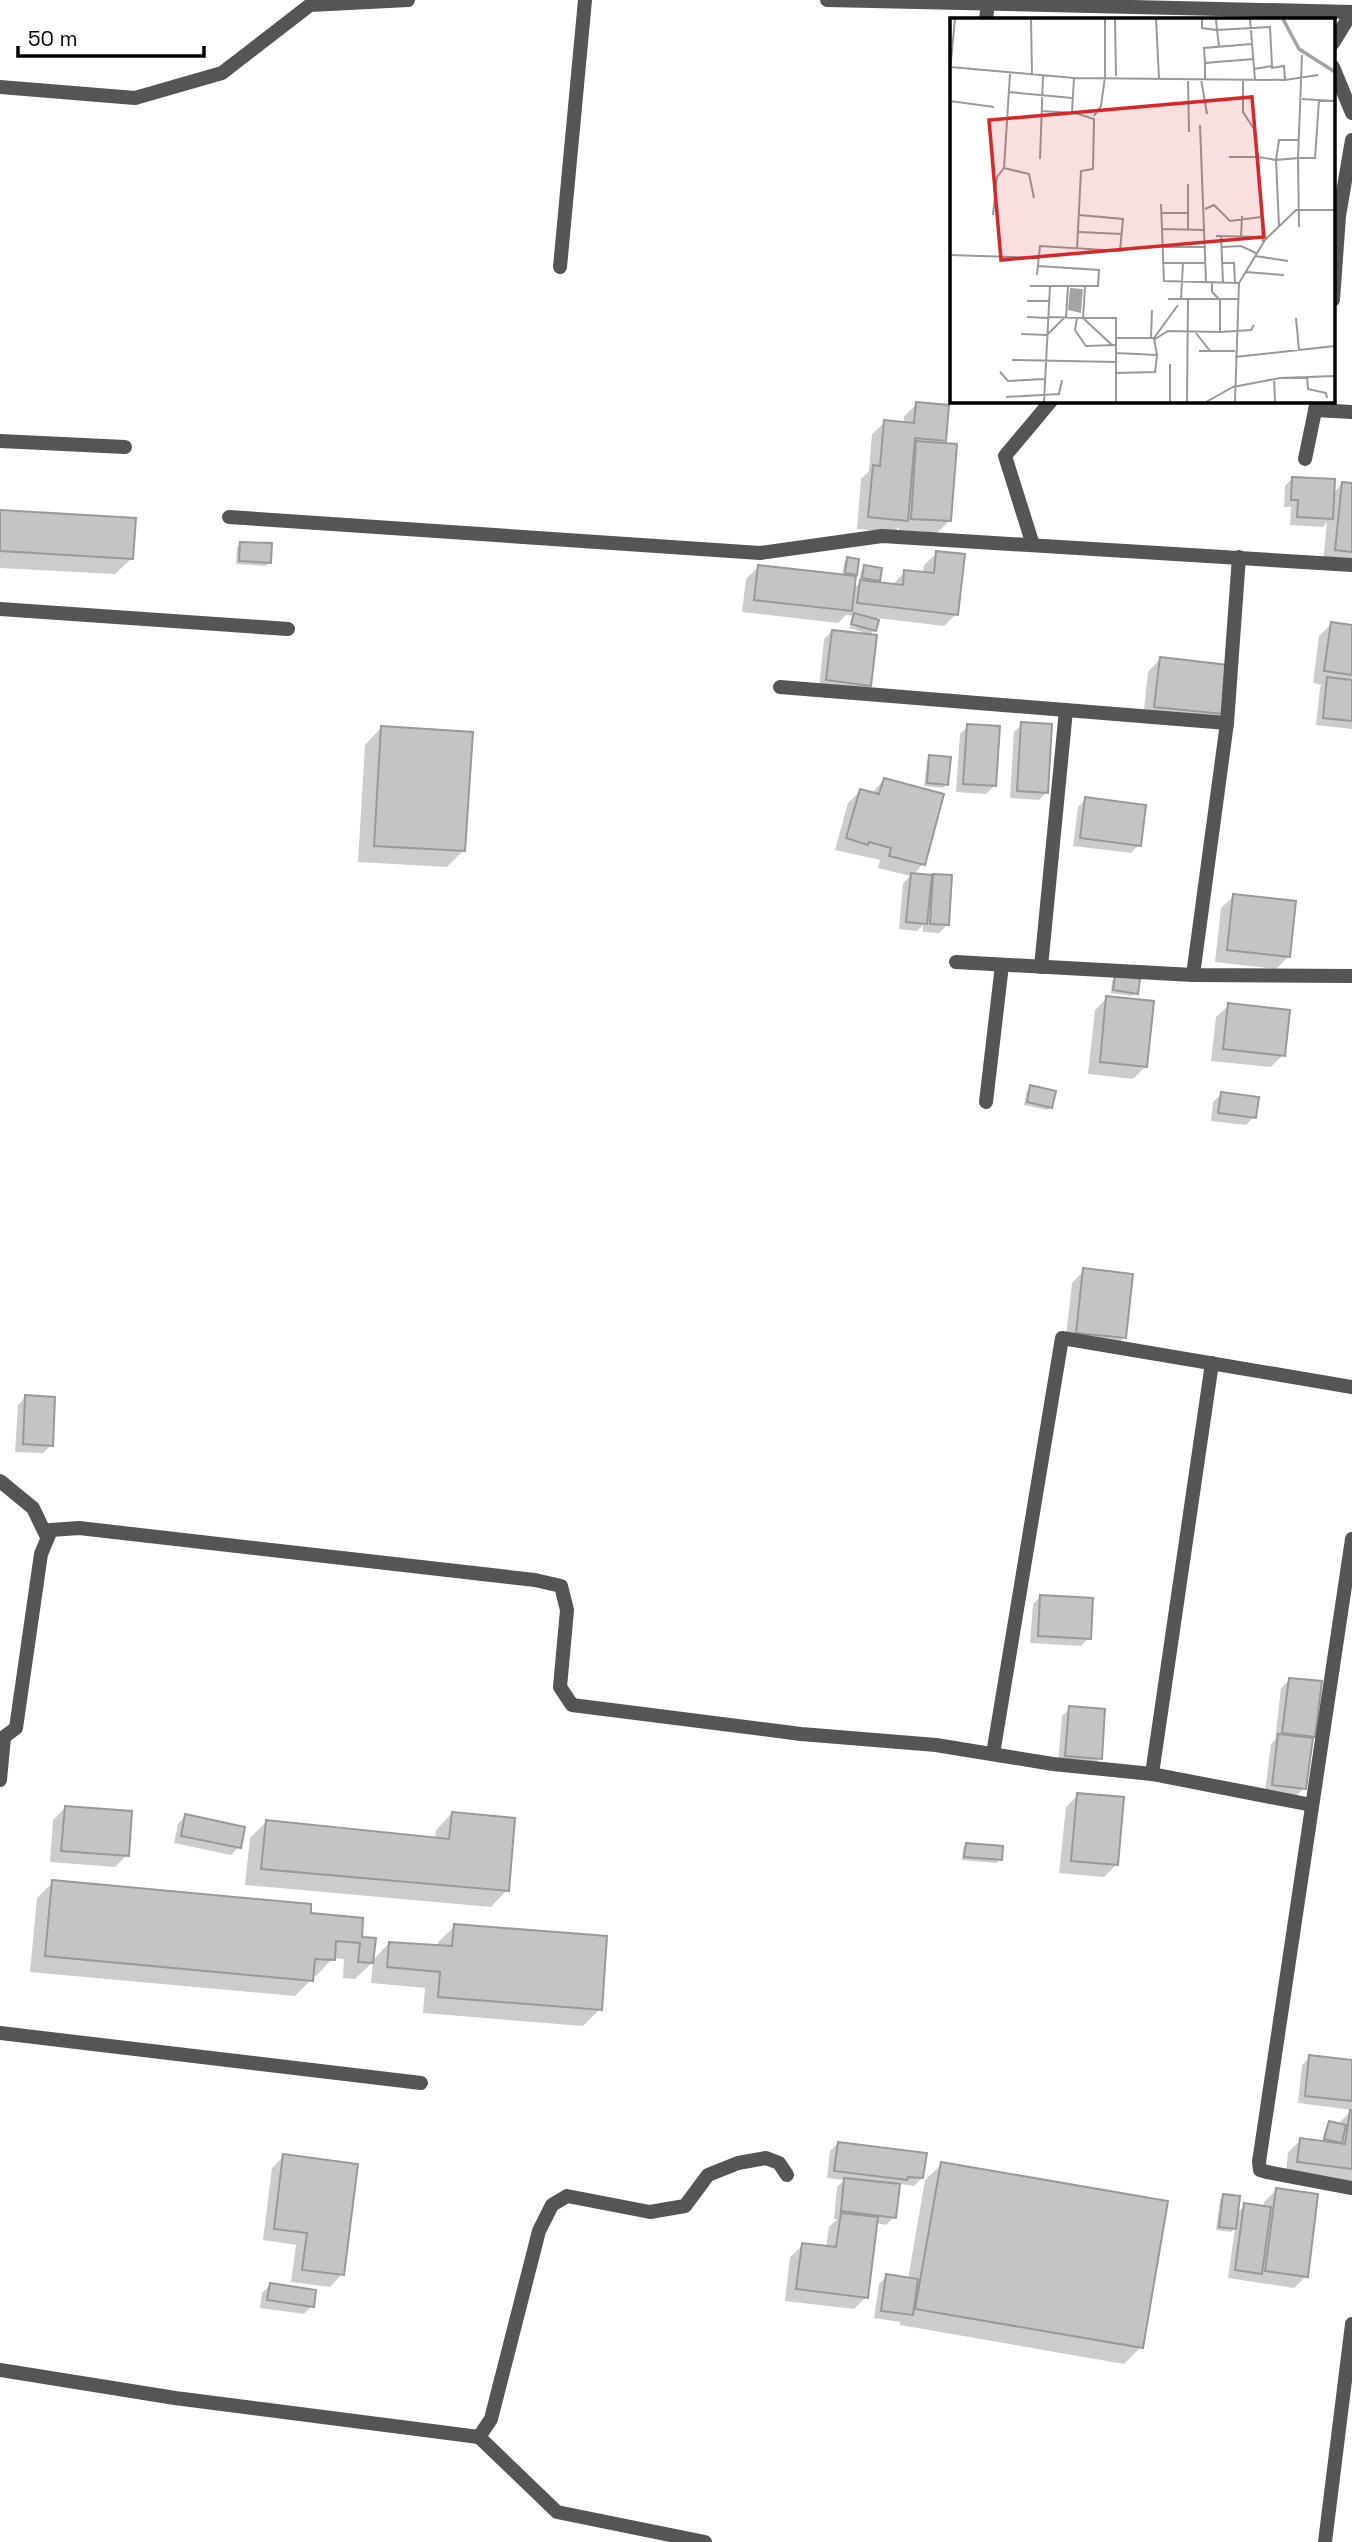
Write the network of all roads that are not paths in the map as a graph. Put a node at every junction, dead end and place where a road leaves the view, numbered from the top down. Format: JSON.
{"nodes":[{"id":1,"x":408,"y":0,"type":"edge"},
{"id":2,"x":585,"y":0,"type":"edge"},
{"id":3,"x":827,"y":0,"type":"edge"},
{"id":4,"x":988,"y":4,"type":"junction"},
{"id":5,"x":1352,"y":12,"type":"edge"},
{"id":6,"x":1158,"y":14,"type":"edge"},
{"id":7,"x":986,"y":18,"type":"edge"},
{"id":8,"x":1334,"y":41,"type":"edge"},
{"id":9,"x":1334,"y":69,"type":"edge"},
{"id":10,"x":0,"y":87,"type":"edge"},
{"id":11,"x":1352,"y":113,"type":"edge"},
{"id":12,"x":1352,"y":140,"type":"edge"},
{"id":13,"x":1341,"y":216,"type":"edge"},
{"id":14,"x":560,"y":267,"type":"dead end"},
{"id":15,"x":1334,"y":290,"type":"edge"},
{"id":16,"x":1050,"y":402,"type":"edge"},
{"id":17,"x":1316,"y":405,"type":"edge"},
{"id":18,"x":1352,"y":412,"type":"edge"},
{"id":19,"x":0,"y":441,"type":"edge"},
{"id":20,"x":125,"y":447,"type":"dead end"},
{"id":21,"x":1305,"y":459,"type":"dead end"},
{"id":22,"x":229,"y":517,"type":"dead end"},
{"id":23,"x":1033,"y":545,"type":"junction"},
{"id":24,"x":1239,"y":557,"type":"junction"},
{"id":25,"x":1352,"y":565,"type":"edge"},
{"id":26,"x":0,"y":609,"type":"edge"},
{"id":27,"x":288,"y":629,"type":"dead end"},
{"id":28,"x":780,"y":687,"type":"dead end"},
{"id":29,"x":1066,"y":710,"type":"junction"},
{"id":30,"x":1227,"y":723,"type":"junction"},
{"id":31,"x":956,"y":962,"type":"dead end"},
{"id":32,"x":1002,"y":965,"type":"junction"},
{"id":33,"x":1041,"y":967,"type":"junction"},
{"id":34,"x":1193,"y":975,"type":"junction"},
{"id":35,"x":1352,"y":975,"type":"edge"},
{"id":36,"x":986,"y":1102,"type":"dead end"},
{"id":37,"x":1212,"y":1363,"type":"junction"},
{"id":38,"x":1352,"y":1387,"type":"edge"},
{"id":39,"x":0,"y":1481,"type":"edge"},
{"id":40,"x":51,"y":1531,"type":"junction"},
{"id":41,"x":1352,"y":1539,"type":"edge"},
{"id":42,"x":2,"y":1739,"type":"edge"},
{"id":43,"x":993,"y":1754,"type":"junction"},
{"id":44,"x":1152,"y":1774,"type":"junction"},
{"id":45,"x":0,"y":1780,"type":"edge"},
{"id":46,"x":1312,"y":1805,"type":"junction"},
{"id":47,"x":0,"y":2033,"type":"edge"},
{"id":48,"x":421,"y":2083,"type":"dead end"},
{"id":49,"x":788,"y":2175,"type":"dead end"},
{"id":50,"x":1352,"y":2188,"type":"edge"},
{"id":51,"x":1352,"y":2324,"type":"edge"},
{"id":52,"x":0,"y":2370,"type":"edge"},
{"id":53,"x":479,"y":2437,"type":"junction"},
{"id":54,"x":705,"y":2542,"type":"edge"},
{"id":55,"x":1325,"y":2542,"type":"edge"}],
"edges":[{"from":1,"to":10,"type":"street"},
{"from":2,"to":14,"type":"street"},
{"from":3,"to":4,"type":"street"},
{"from":4,"to":6,"type":"street"},
{"from":4,"to":7,"type":"street"},
{"from":5,"to":6,"type":"street"},
{"from":5,"to":8,"type":"street"},
{"from":9,"to":11,"type":"street"},
{"from":12,"to":13,"type":"street"},
{"from":13,"to":15,"type":"street"},
{"from":16,"to":23,"type":"street"},
{"from":17,"to":18,"type":"street"},
{"from":17,"to":21,"type":"street"},
{"from":19,"to":20,"type":"street"},
{"from":22,"to":23,"type":"street"},
{"from":23,"to":24,"type":"street"},
{"from":24,"to":25,"type":"street"},
{"from":24,"to":30,"type":"street"},
{"from":26,"to":27,"type":"street"},
{"from":28,"to":29,"type":"street"},
{"from":29,"to":30,"type":"street"},
{"from":29,"to":33,"type":"street"},
{"from":30,"to":34,"type":"street"},
{"from":31,"to":32,"type":"street"},
{"from":32,"to":33,"type":"street"},
{"from":32,"to":36,"type":"street"},
{"from":33,"to":34,"type":"street"},
{"from":34,"to":35,"type":"street"},
{"from":37,"to":38,"type":"street"},
{"from":37,"to":43,"type":"street"},
{"from":37,"to":44,"type":"street"},
{"from":39,"to":40,"type":"street"},
{"from":40,"to":42,"type":"street"},
{"from":40,"to":43,"type":"street"},
{"from":41,"to":46,"type":"street"},
{"from":42,"to":45,"type":"street"},
{"from":43,"to":44,"type":"street"},
{"from":44,"to":46,"type":"street"},
{"from":46,"to":50,"type":"street"},
{"from":47,"to":48,"type":"street"},
{"from":49,"to":53,"type":"street"},
{"from":51,"to":55,"type":"street"},
{"from":52,"to":53,"type":"street"},
{"from":53,"to":54,"type":"street"}]}
